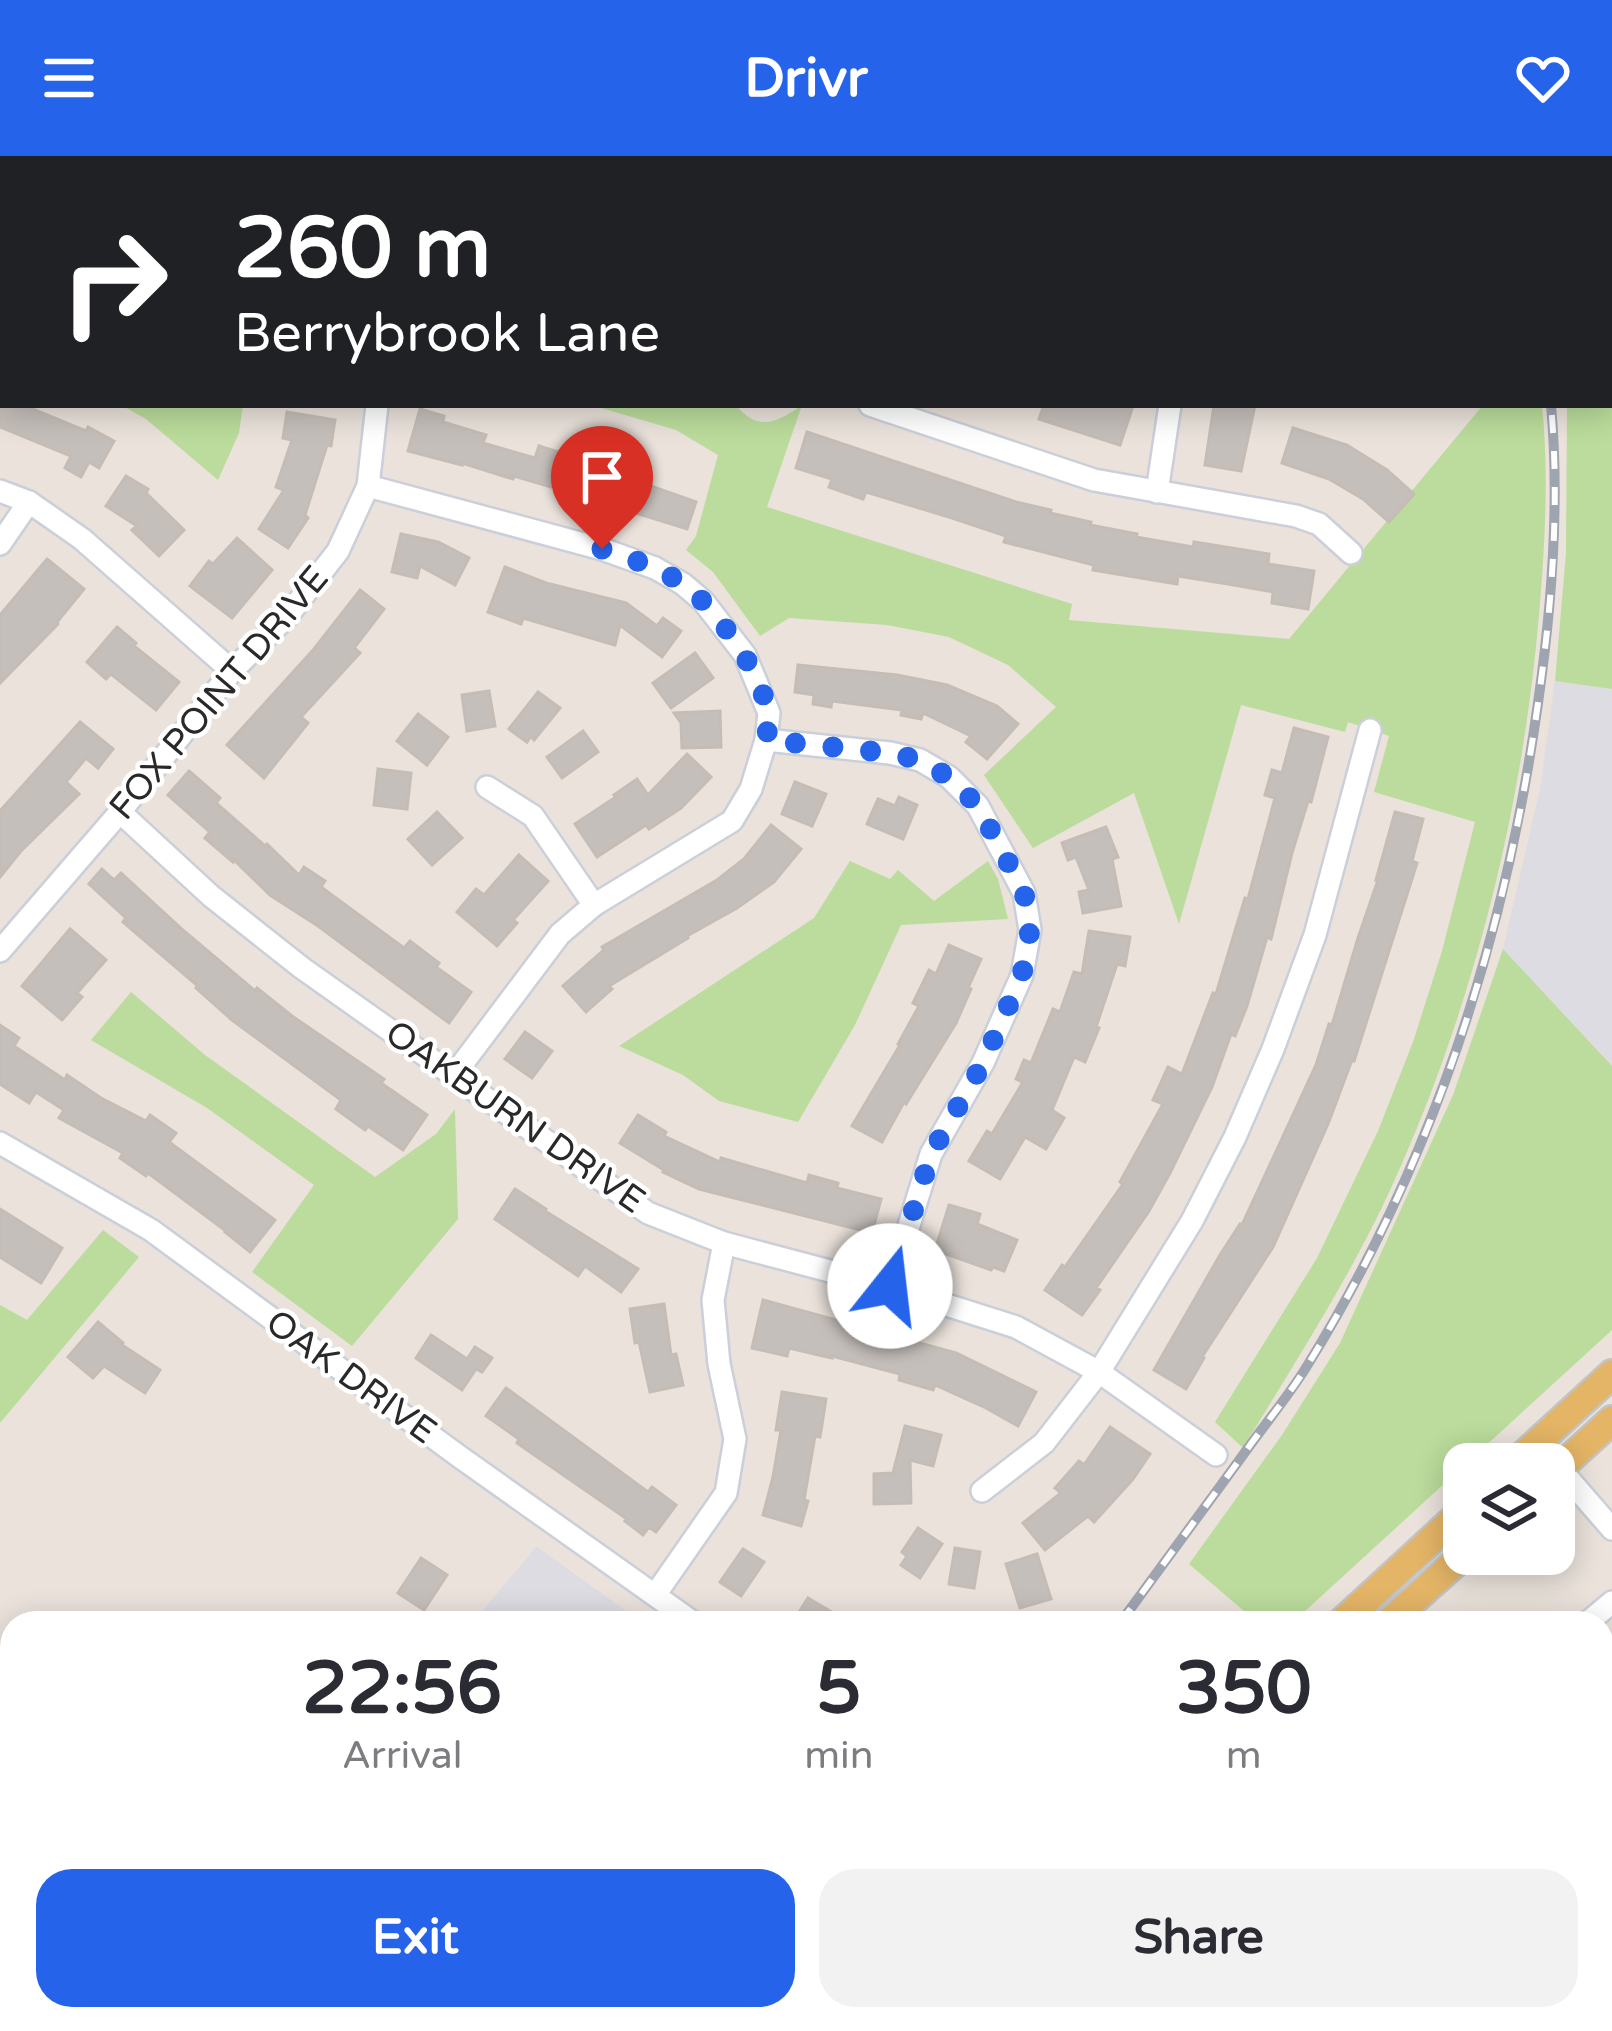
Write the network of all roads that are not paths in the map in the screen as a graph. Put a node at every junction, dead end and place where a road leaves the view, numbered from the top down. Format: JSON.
{"nodes":[{"id":1,"x":377,"y":408,"type":"edge"},
{"id":2,"x":884,"y":408,"type":"edge"},
{"id":3,"x":1170,"y":408,"type":"edge"},
{"id":4,"x":368,"y":486,"type":"junction"},
{"id":5,"x":0,"y":491,"type":"edge"},
{"id":6,"x":1157,"y":492,"type":"junction"},
{"id":7,"x":29,"y":502,"type":"junction"},
{"id":8,"x":0,"y":544,"type":"edge"},
{"id":9,"x":1352,"y":553,"type":"dead end"},
{"id":10,"x":232,"y":671,"type":"junction"},
{"id":11,"x":1370,"y":730,"type":"dead end"},
{"id":12,"x":766,"y":740,"type":"junction"},
{"id":13,"x":487,"y":787,"type":"dead end"},
{"id":14,"x":120,"y":812,"type":"junction"},
{"id":15,"x":594,"y":905,"type":"junction"},
{"id":16,"x":0,"y":951,"type":"edge"},
{"id":17,"x":454,"y":1076,"type":"junction"},
{"id":18,"x":0,"y":1143,"type":"edge"},
{"id":19,"x":724,"y":1243,"type":"junction"},
{"id":20,"x":890,"y":1286,"type":"junction"},
{"id":21,"x":1099,"y":1372,"type":"junction"},
{"id":22,"x":1612,"y":1374,"type":"edge"},
{"id":23,"x":1612,"y":1420,"type":"edge"},
{"id":24,"x":1537,"y":1443,"type":"edge"},
{"id":25,"x":1575,"y":1454,"type":"edge"},
{"id":26,"x":1216,"y":1455,"type":"dead end"},
{"id":27,"x":1575,"y":1489,"type":"edge"},
{"id":28,"x":982,"y":1491,"type":"dead end"},
{"id":29,"x":1443,"y":1529,"type":"edge"},
{"id":30,"x":1612,"y":1529,"type":"edge"},
{"id":31,"x":1443,"y":1574,"type":"edge"},
{"id":32,"x":655,"y":1595,"type":"junction"},
{"id":33,"x":1369,"y":1598,"type":"junction"},
{"id":34,"x":677,"y":1611,"type":"edge"},
{"id":35,"x":1354,"y":1611,"type":"edge"},
{"id":36,"x":1379,"y":1611,"type":"edge"},
{"id":37,"x":1402,"y":1611,"type":"edge"}],
"edges":[{"from":1,"to":4,"type":"street","name":"FOX POINT DRIVE"},
{"from":2,"to":6,"type":"street"},
{"from":3,"to":6,"type":"street"},
{"from":4,"to":10,"type":"street","name":"FOX POINT DRIVE"},
{"from":4,"to":12,"type":"street"},
{"from":5,"to":7,"type":"street"},
{"from":6,"to":9,"type":"street"},
{"from":7,"to":8,"type":"street"},
{"from":7,"to":10,"type":"street"},
{"from":10,"to":14,"type":"street","name":"FOX POINT DRIVE"},
{"from":11,"to":21,"type":"street"},
{"from":12,"to":15,"type":"street"},
{"from":12,"to":20,"type":"street"},
{"from":13,"to":15,"type":"street"},
{"from":14,"to":16,"type":"street","name":"FOX POINT DRIVE"},
{"from":14,"to":17,"type":"street","name":"OAKBURN DRIVE"},
{"from":15,"to":17,"type":"street"},
{"from":17,"to":19,"type":"street","name":"OAKBURN DRIVE"},
{"from":18,"to":32,"type":"street","name":"OAK DRIVE"},
{"from":19,"to":20,"type":"street","name":"OAKBURN DRIVE"},
{"from":19,"to":32,"type":"street"},
{"from":20,"to":21,"type":"street","name":"OAKBURN DRIVE"},
{"from":21,"to":26,"type":"street","name":"OAKBURN DRIVE"},
{"from":21,"to":28,"type":"street"},
{"from":22,"to":24,"type":"main road"},
{"from":23,"to":25,"type":"main road"},
{"from":27,"to":30,"type":"street"},
{"from":29,"to":33,"type":"main road"},
{"from":31,"to":37,"type":"main road"},
{"from":32,"to":34,"type":"street","name":"OAK DRIVE"},
{"from":33,"to":35,"type":"main road"},
{"from":33,"to":36,"type":"street"}]}
